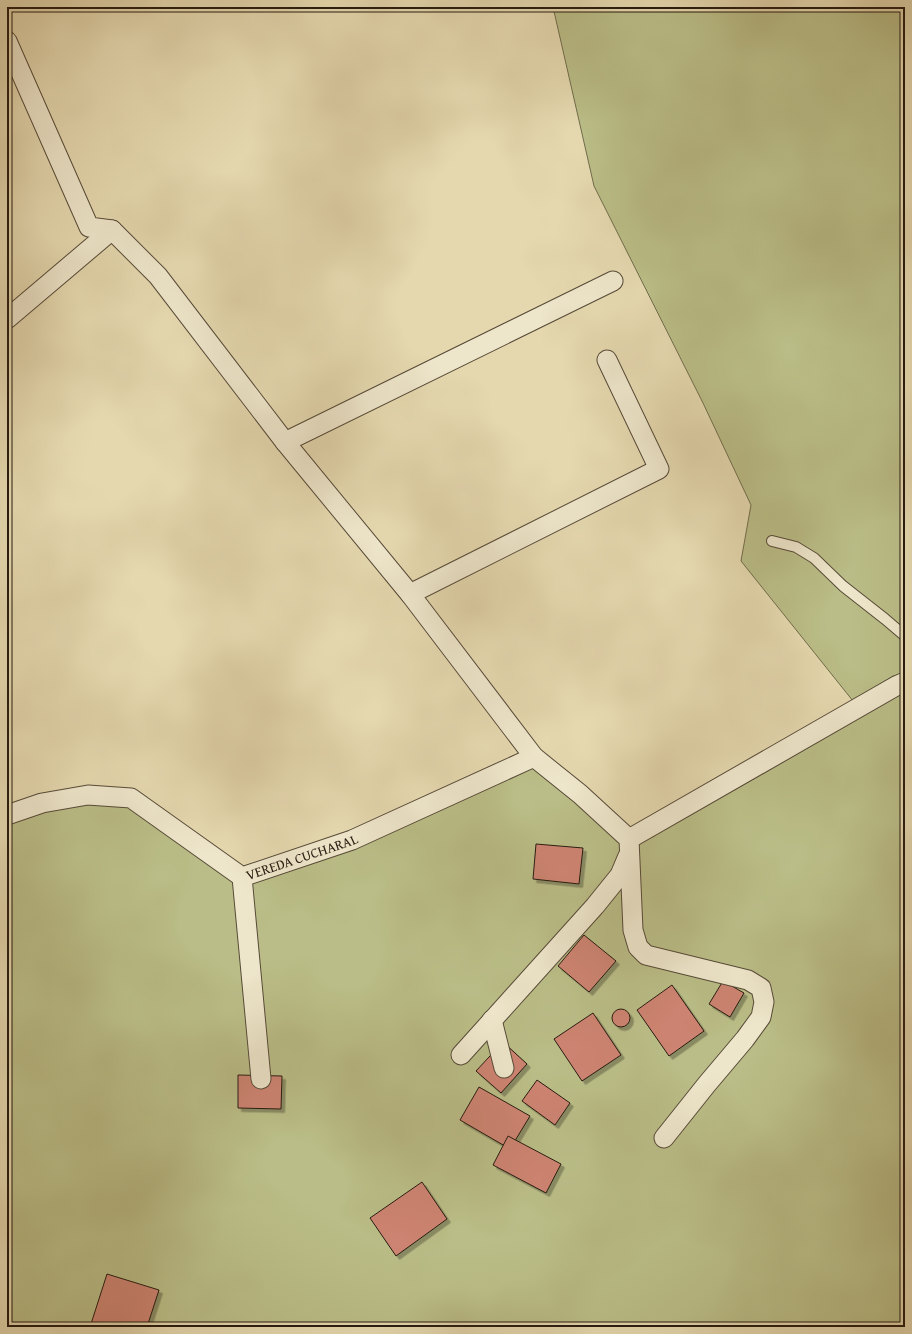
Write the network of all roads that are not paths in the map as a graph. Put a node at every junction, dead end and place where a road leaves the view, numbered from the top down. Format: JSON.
{"nodes":[{"id":1,"x":7,"y":41,"type":"edge"},
{"id":2,"x":112,"y":230,"type":"junction"},
{"id":3,"x":613,"y":281,"type":"dead end"},
{"id":4,"x":7,"y":319,"type":"edge"},
{"id":5,"x":607,"y":360,"type":"dead end"},
{"id":6,"x":286,"y":442,"type":"junction"},
{"id":7,"x":772,"y":541,"type":"dead end"},
{"id":8,"x":410,"y":594,"type":"junction"},
{"id":9,"x":905,"y":636,"type":"edge"},
{"id":10,"x":905,"y":682,"type":"edge"},
{"id":11,"x":534,"y":757,"type":"junction"},
{"id":12,"x":7,"y":815,"type":"edge"},
{"id":13,"x":629,"y":839,"type":"junction"},
{"id":14,"x":242,"y":877,"type":"junction"},
{"id":15,"x":492,"y":1020,"type":"junction"},
{"id":16,"x":461,"y":1055,"type":"dead end"},
{"id":17,"x":504,"y":1068,"type":"dead end"},
{"id":18,"x":261,"y":1079,"type":"dead end"},
{"id":19,"x":664,"y":1138,"type":"dead end"}],
"edges":[{"from":1,"to":2,"type":"street"},
{"from":2,"to":4,"type":"street"},
{"from":2,"to":6,"type":"street"},
{"from":3,"to":6,"type":"street"},
{"from":5,"to":8,"type":"street"},
{"from":6,"to":8,"type":"street"},
{"from":7,"to":9,"type":"lane"},
{"from":8,"to":11,"type":"street"},
{"from":10,"to":13,"type":"street"},
{"from":11,"to":13,"type":"street"},
{"from":11,"to":14,"type":"street","name":"VEREDA CUCHARAL"},
{"from":12,"to":14,"type":"street","name":"VEREDA CUCHARAL"},
{"from":13,"to":15,"type":"street"},
{"from":13,"to":19,"type":"street"},
{"from":14,"to":18,"type":"street"},
{"from":15,"to":16,"type":"street"},
{"from":15,"to":17,"type":"street"}]}
